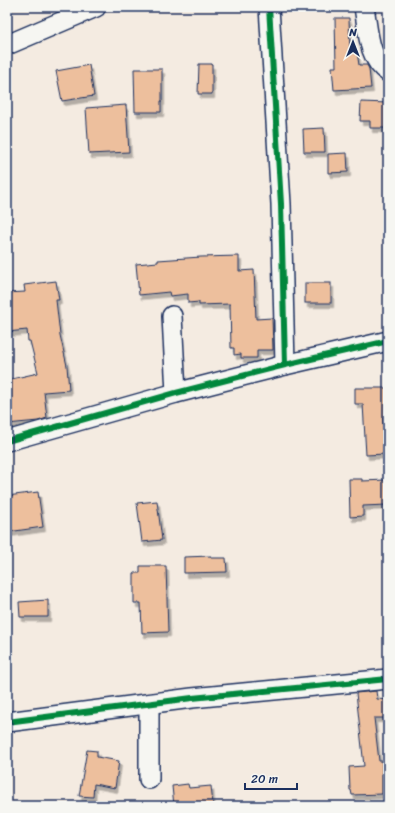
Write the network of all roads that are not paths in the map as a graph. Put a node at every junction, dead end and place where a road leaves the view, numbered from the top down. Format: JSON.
{"nodes":[{"id":1,"x":96,"y":7,"type":"edge"},
{"id":2,"x":269,"y":7,"type":"edge"},
{"id":3,"x":364,"y":7,"type":"edge"},
{"id":4,"x":7,"y":45,"type":"edge"},
{"id":5,"x":388,"y":72,"type":"edge"},
{"id":6,"x":172,"y":316,"type":"dead end"},
{"id":7,"x":388,"y":341,"type":"edge"},
{"id":8,"x":286,"y":365,"type":"junction"},
{"id":9,"x":176,"y":393,"type":"junction"},
{"id":10,"x":7,"y":441,"type":"edge"},
{"id":11,"x":388,"y":679,"type":"edge"},
{"id":12,"x":149,"y":704,"type":"junction"},
{"id":13,"x":7,"y":722,"type":"edge"},
{"id":14,"x":149,"y":779,"type":"dead end"}],
"edges":[{"from":1,"to":4,"type":"street"},
{"from":2,"to":8,"type":"street"},
{"from":3,"to":5,"type":"street"},
{"from":6,"to":9,"type":"street"},
{"from":7,"to":8,"type":"street"},
{"from":8,"to":9,"type":"street"},
{"from":9,"to":10,"type":"street"},
{"from":11,"to":12,"type":"street"},
{"from":12,"to":13,"type":"street"},
{"from":12,"to":14,"type":"street"}]}
